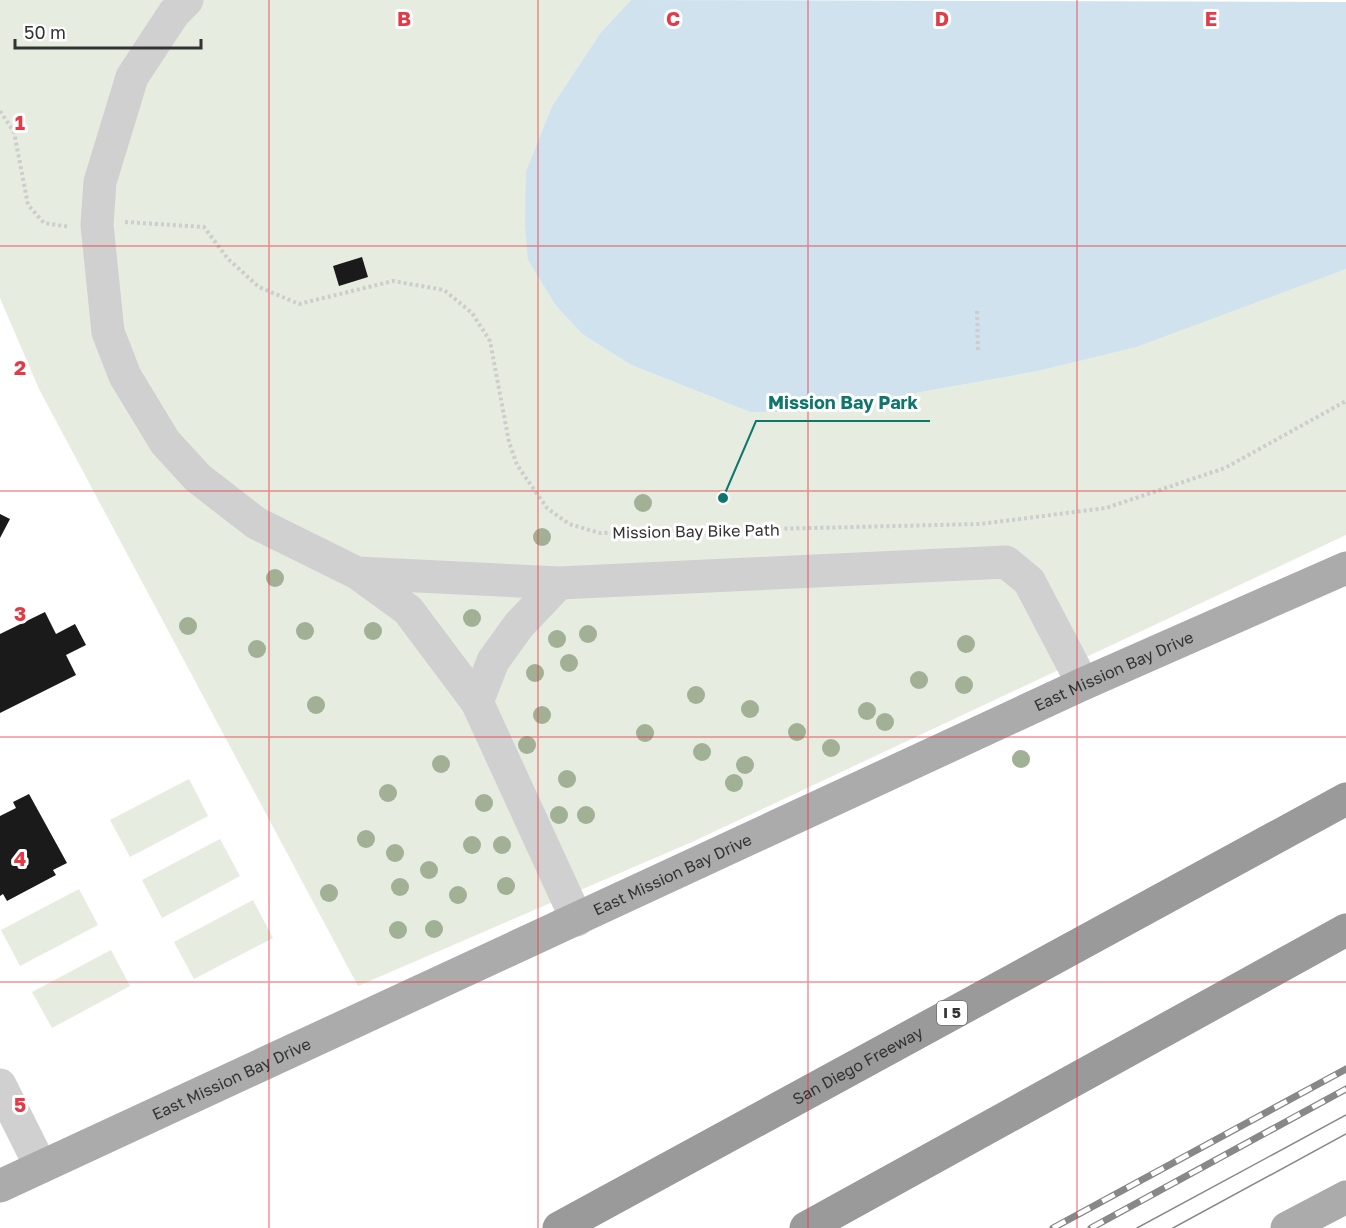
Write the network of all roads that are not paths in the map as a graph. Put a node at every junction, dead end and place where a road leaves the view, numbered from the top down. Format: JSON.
{"nodes":[{"id":1,"x":187,"y":0,"type":"edge"},
{"id":2,"x":1346,"y":568,"type":"edge"},
{"id":3,"x":357,"y":573,"type":"junction"},
{"id":4,"x":559,"y":583,"type":"junction"},
{"id":5,"x":1083,"y":684,"type":"junction"},
{"id":6,"x":477,"y":702,"type":"junction"},
{"id":7,"x":1346,"y":799,"type":"edge"},
{"id":8,"x":578,"y":920,"type":"junction"},
{"id":9,"x":1346,"y":930,"type":"edge"},
{"id":10,"x":0,"y":1085,"type":"edge"},
{"id":11,"x":41,"y":1167,"type":"junction"},
{"id":12,"x":0,"y":1186,"type":"edge"},
{"id":13,"x":1346,"y":1197,"type":"edge"},
{"id":14,"x":559,"y":1228,"type":"edge"},
{"id":15,"x":806,"y":1228,"type":"edge"},
{"id":16,"x":1287,"y":1228,"type":"edge"}],
"edges":[{"from":1,"to":3,"type":"lane"},
{"from":2,"to":5,"type":"main road","name":"East Mission Bay Drive"},
{"from":3,"to":4,"type":"lane"},
{"from":3,"to":6,"type":"lane"},
{"from":4,"to":5,"type":"lane"},
{"from":4,"to":6,"type":"lane"},
{"from":5,"to":8,"type":"main road","name":"East Mission Bay Drive"},
{"from":6,"to":8,"type":"lane"},
{"from":7,"to":14,"type":"highway","name":"San Diego Freeway","number":"I 5"},
{"from":8,"to":11,"type":"main road","name":"East Mission Bay Drive"},
{"from":9,"to":15,"type":"highway"},
{"from":10,"to":11,"type":"lane"},
{"from":11,"to":12,"type":"main road","name":"East Mission Bay Drive"},
{"from":13,"to":16,"type":"main road"}]}
